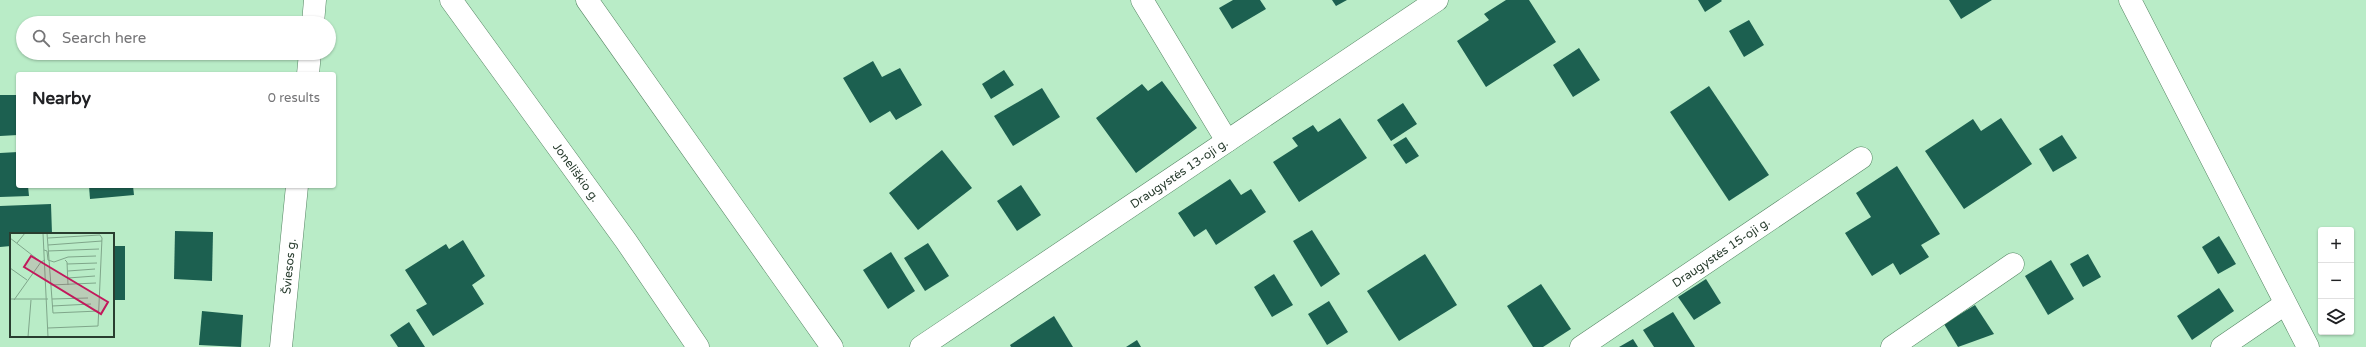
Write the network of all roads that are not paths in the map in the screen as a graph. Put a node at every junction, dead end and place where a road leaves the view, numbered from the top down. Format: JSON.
{"nodes":[{"id":1,"x":315,"y":0,"type":"edge"},
{"id":2,"x":451,"y":0,"type":"edge"},
{"id":3,"x":587,"y":0,"type":"edge"},
{"id":4,"x":1142,"y":0,"type":"edge"},
{"id":5,"x":1437,"y":0,"type":"edge"},
{"id":6,"x":2130,"y":0,"type":"edge"},
{"id":7,"x":314,"y":16,"type":"edge"},
{"id":8,"x":309,"y":60,"type":"edge"},
{"id":9,"x":308,"y":72,"type":"edge"},
{"id":10,"x":1227,"y":141,"type":"junction"},
{"id":11,"x":1861,"y":158,"type":"dead end"},
{"id":12,"x":297,"y":188,"type":"edge"},
{"id":13,"x":2013,"y":264,"type":"dead end"},
{"id":14,"x":2285,"y":304,"type":"junction"},
{"id":15,"x":281,"y":347,"type":"edge"},
{"id":16,"x":698,"y":347,"type":"edge"},
{"id":17,"x":832,"y":347,"type":"edge"},
{"id":18,"x":921,"y":347,"type":"edge"},
{"id":19,"x":1580,"y":347,"type":"edge"},
{"id":20,"x":1892,"y":347,"type":"edge"},
{"id":21,"x":2222,"y":347,"type":"edge"},
{"id":22,"x":2308,"y":347,"type":"edge"}],
"edges":[{"from":1,"to":7,"type":"street"},
{"from":2,"to":16,"type":"street","name":"Joneliškio g."},
{"from":3,"to":17,"type":"street"},
{"from":4,"to":10,"type":"street"},
{"from":5,"to":10,"type":"street","name":"Draugystės 13-oji g."},
{"from":6,"to":14,"type":"street"},
{"from":8,"to":9,"type":"street"},
{"from":10,"to":18,"type":"street","name":"Draugystės 13-oji g."},
{"from":11,"to":19,"type":"street","name":"Draugystės 15-oji g."},
{"from":12,"to":15,"type":"street","name":"Šviesos g."},
{"from":13,"to":20,"type":"street"},
{"from":14,"to":21,"type":"street"},
{"from":14,"to":22,"type":"street"}]}
